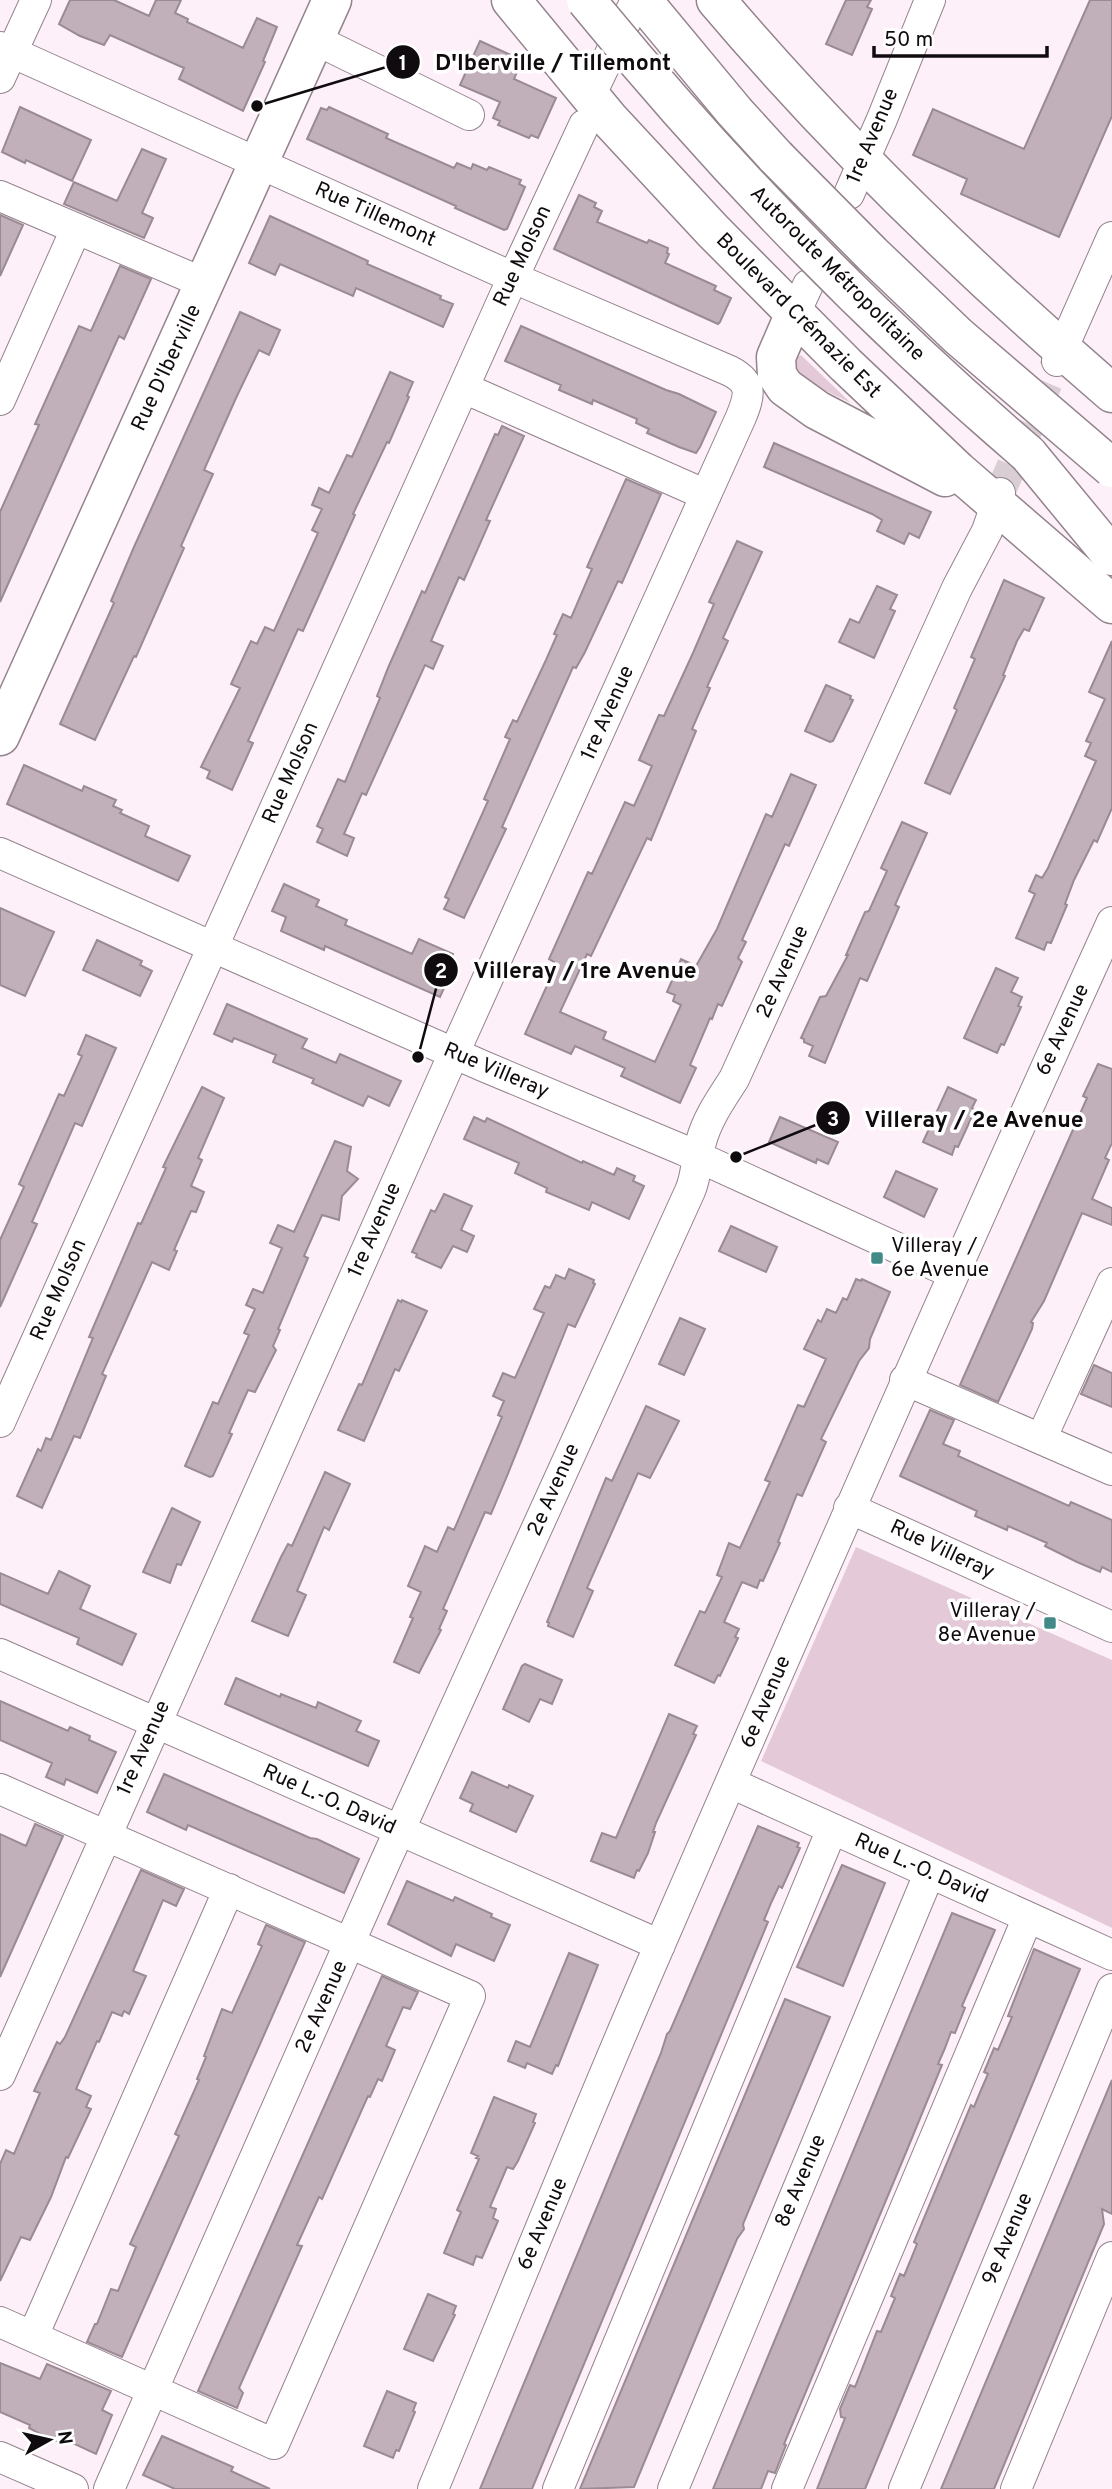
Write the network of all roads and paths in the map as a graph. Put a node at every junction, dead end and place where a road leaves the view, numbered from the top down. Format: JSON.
{"nodes":[{"id":1,"x":36,"y":0,"type":"edge"},
{"id":2,"x":331,"y":0,"type":"edge"},
{"id":3,"x":511,"y":0,"type":"edge"},
{"id":4,"x":586,"y":0,"type":"edge"},
{"id":5,"x":636,"y":0,"type":"edge"},
{"id":6,"x":642,"y":0,"type":"edge"},
{"id":7,"x":716,"y":0,"type":"edge"},
{"id":8,"x":930,"y":0,"type":"edge"},
{"id":9,"x":314,"y":39,"type":"junction"},
{"id":10,"x":4,"y":59,"type":"edge"},
{"id":11,"x":587,"y":111,"type":"junction"},
{"id":12,"x":469,"y":115,"type":"dead end"},
{"id":13,"x":258,"y":163,"type":"junction"},
{"id":14,"x":856,"y":178,"type":"junction"},
{"id":15,"x":0,"y":196,"type":"edge"},
{"id":16,"x":76,"y":229,"type":"junction"},
{"id":17,"x":1112,"y":237,"type":"edge"},
{"id":18,"x":513,"y":277,"type":"junction"},
{"id":19,"x":206,"y":284,"type":"junction"},
{"id":20,"x":802,"y":299,"type":"junction"},
{"id":21,"x":1059,"y":356,"type":"junction"},
{"id":22,"x":993,"y":367,"type":"junction"},
{"id":23,"x":747,"y":386,"type":"joint"},
{"id":24,"x":464,"y":388,"type":"junction"},
{"id":25,"x":1112,"y":393,"type":"edge"},
{"id":26,"x":0,"y":400,"type":"edge"},
{"id":27,"x":1112,"y":436,"type":"edge"},
{"id":28,"x":1028,"y":454,"type":"junction"},
{"id":29,"x":1112,"y":468,"type":"edge"},
{"id":30,"x":706,"y":495,"type":"junction"},
{"id":31,"x":998,"y":499,"type":"junction"},
{"id":32,"x":1112,"y":523,"type":"edge"},
{"id":33,"x":1112,"y":556,"type":"edge"},
{"id":34,"x":1112,"y":604,"type":"edge"},
{"id":35,"x":4,"y":716,"type":"edge"},
{"id":36,"x":0,"y":853,"type":"edge"},
{"id":37,"x":1112,"y":922,"type":"edge"},
{"id":38,"x":214,"y":947,"type":"junction"},
{"id":39,"x":455,"y":1053,"type":"junction"},
{"id":40,"x":697,"y":1157,"type":"junction"},
{"id":41,"x":952,"y":1273,"type":"junction"},
{"id":42,"x":1112,"y":1283,"type":"edge"},
{"id":43,"x":905,"y":1380,"type":"junction"},
{"id":44,"x":0,"y":1422,"type":"edge"},
{"id":45,"x":1042,"y":1437,"type":"junction"},
{"id":46,"x":1112,"y":1470,"type":"edge"},
{"id":47,"x":849,"y":1508,"type":"junction"},
{"id":48,"x":1112,"y":1627,"type":"edge"},
{"id":49,"x":0,"y":1654,"type":"edge"},
{"id":50,"x":155,"y":1724,"type":"junction"},
{"id":51,"x":731,"y":1783,"type":"junction"},
{"id":52,"x":0,"y":1788,"type":"edge"},
{"id":53,"x":832,"y":1829,"type":"junction"},
{"id":54,"x":399,"y":1831,"type":"junction"},
{"id":55,"x":106,"y":1835,"type":"junction"},
{"id":56,"x":929,"y":1874,"type":"junction"},
{"id":57,"x":229,"y":1889,"type":"junction"},
{"id":58,"x":1028,"y":1917,"type":"junction"},
{"id":59,"x":350,"y":1943,"type":"junction"},
{"id":60,"x":660,"y":1945,"type":"junction"},
{"id":61,"x":1112,"y":1955,"type":"edge"},
{"id":62,"x":1112,"y":1989,"type":"edge"},
{"id":63,"x":0,"y":2075,"type":"edge"},
{"id":64,"x":1112,"y":2257,"type":"edge"},
{"id":65,"x":0,"y":2322,"type":"edge"},
{"id":66,"x":33,"y":2336,"type":"junction"},
{"id":67,"x":153,"y":2390,"type":"junction"},
{"id":68,"x":0,"y":2456,"type":"edge"},
{"id":69,"x":73,"y":2489,"type":"edge"},
{"id":70,"x":109,"y":2489,"type":"edge"},
{"id":71,"x":433,"y":2489,"type":"edge"},
{"id":72,"x":558,"y":2489,"type":"edge"},
{"id":73,"x":673,"y":2489,"type":"edge"},
{"id":74,"x":787,"y":2489,"type":"edge"},
{"id":75,"x":904,"y":2489,"type":"edge"},
{"id":76,"x":1016,"y":2489,"type":"edge"}],
"edges":[{"from":1,"to":10,"type":"street"},
{"from":2,"to":9,"type":"main road","name":"Rue D'Iberville"},
{"from":3,"to":11,"type":"main road","name":"Boulevard Crémazie Est"},
{"from":4,"to":28,"type":"main road","name":"Autoroute Métropolitaine","bridge":true},
{"from":5,"to":11,"type":"street","name":"Rue Molson"},
{"from":6,"to":22,"type":"main road","name":"Autoroute Métropolitaine","bridge":true},
{"from":7,"to":14,"type":"main road"},
{"from":8,"to":14,"type":"street","name":"1re Avenue"},
{"from":9,"to":12,"type":"street"},
{"from":9,"to":13,"type":"main road","name":"Rue D'Iberville"},
{"from":10,"to":13,"type":"street","name":"Rue Tillemont"},
{"from":11,"to":18,"type":"street","name":"Rue Molson"},
{"from":11,"to":20,"type":"main road","name":"Boulevard Crémazie Est"},
{"from":13,"to":18,"type":"street","name":"Rue Tillemont"},
{"from":13,"to":19,"type":"main road","name":"Rue D'Iberville"},
{"from":14,"to":21,"type":"main road"},
{"from":15,"to":16,"type":"street"},
{"from":16,"to":19,"type":"street"},
{"from":16,"to":26,"type":"street"},
{"from":17,"to":21,"type":"street"},
{"from":18,"to":23,"type":"street","name":"Rue Tillemont"},
{"from":18,"to":24,"type":"street","name":"Rue Molson"},
{"from":19,"to":35,"type":"main road","name":"Rue D'Iberville"},
{"from":20,"to":31,"type":"main road","name":"Boulevard Crémazie Est"},
{"from":20,"to":31,"type":"main road"},
{"from":21,"to":25,"type":"main road"},
{"from":22,"to":27,"type":"main road","bridge":true},
{"from":22,"to":29,"type":"main road","name":"Autoroute Métropolitaine","bridge":true},
{"from":23,"to":30,"type":"street","name":"1re Avenue"},
{"from":24,"to":30,"type":"street"},
{"from":24,"to":38,"type":"street","name":"Rue Molson"},
{"from":28,"to":32,"type":"main road","name":"Autoroute Métropolitaine"},
{"from":28,"to":33,"type":"main road"},
{"from":30,"to":39,"type":"street","name":"1re Avenue"},
{"from":31,"to":34,"type":"main road","name":"Boulevard Crémazie Est"},
{"from":31,"to":40,"type":"street","name":"2e Avenue"},
{"from":36,"to":38,"type":"street","name":"Rue Villeray"},
{"from":37,"to":41,"type":"street","name":"6e Avenue"},
{"from":38,"to":39,"type":"street","name":"Rue Villeray"},
{"from":38,"to":44,"type":"street","name":"Rue Molson"},
{"from":39,"to":40,"type":"street","name":"Rue Villeray"},
{"from":39,"to":50,"type":"street","name":"1re Avenue"},
{"from":40,"to":41,"type":"street","name":"Rue Villeray"},
{"from":40,"to":54,"type":"street","name":"2e Avenue"},
{"from":41,"to":43,"type":"street","name":"6e Avenue"},
{"from":42,"to":45,"type":"street"},
{"from":43,"to":45,"type":"street"},
{"from":43,"to":47,"type":"street","name":"6e Avenue"},
{"from":45,"to":46,"type":"street"},
{"from":47,"to":48,"type":"street","name":"Rue Villeray"},
{"from":47,"to":51,"type":"street","name":"6e Avenue"},
{"from":49,"to":50,"type":"street","name":"Rue L.-O. David"},
{"from":50,"to":54,"type":"street","name":"Rue L.-O. David"},
{"from":50,"to":55,"type":"street","name":"1re Avenue"},
{"from":51,"to":53,"type":"street","name":"Rue L.-O. David"},
{"from":51,"to":60,"type":"street","name":"6e Avenue"},
{"from":52,"to":55,"type":"street"},
{"from":53,"to":56,"type":"street","name":"Rue L.-O. David"},
{"from":53,"to":72,"type":"street"},
{"from":54,"to":59,"type":"street","name":"2e Avenue"},
{"from":54,"to":60,"type":"street","name":"Rue L.-O. David"},
{"from":55,"to":57,"type":"street"},
{"from":55,"to":63,"type":"street","name":"1re Avenue"},
{"from":56,"to":58,"type":"street","name":"Rue L.-O. David"},
{"from":56,"to":73,"type":"street","name":"8e Avenue"},
{"from":57,"to":59,"type":"street"},
{"from":57,"to":66,"type":"street"},
{"from":58,"to":61,"type":"street","name":"Rue L.-O. David"},
{"from":58,"to":74,"type":"street"},
{"from":59,"to":67,"type":"street","name":"2e Avenue"},
{"from":59,"to":67,"type":"street"},
{"from":60,"to":71,"type":"street","name":"6e Avenue"},
{"from":62,"to":75,"type":"street","name":"9e Avenue"},
{"from":64,"to":76,"type":"street"},
{"from":65,"to":66,"type":"street"},
{"from":66,"to":67,"type":"street"},
{"from":67,"to":70,"type":"street","name":"2e Avenue"},
{"from":68,"to":69,"type":"street"}]}
